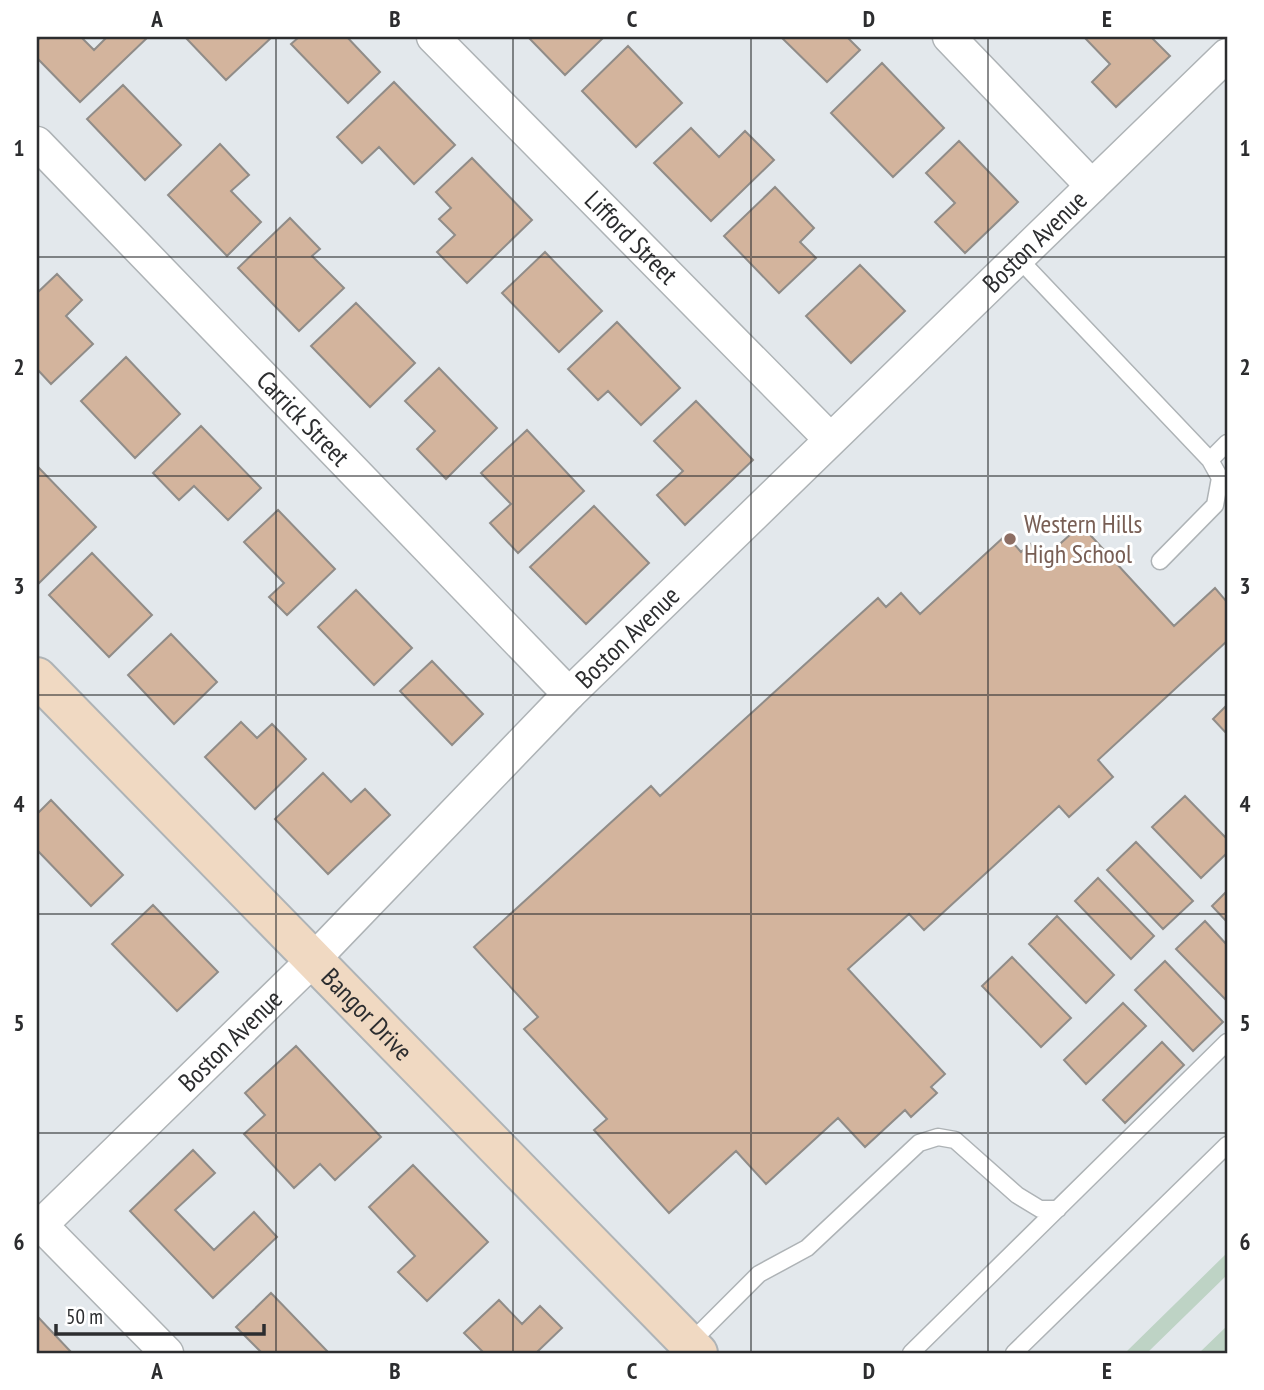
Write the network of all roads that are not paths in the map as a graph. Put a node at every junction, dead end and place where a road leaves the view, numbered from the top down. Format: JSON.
{"nodes":[{"id":1,"x":433,"y":37,"type":"edge"},
{"id":2,"x":949,"y":37,"type":"edge"},
{"id":3,"x":1227,"y":55,"type":"edge"},
{"id":4,"x":37,"y":142,"type":"edge"},
{"id":5,"x":1092,"y":186,"type":"junction"},
{"id":6,"x":1018,"y":258,"type":"junction"},
{"id":7,"x":830,"y":439,"type":"junction"},
{"id":8,"x":1227,"y":443,"type":"edge"},
{"id":9,"x":1210,"y":460,"type":"junction"},
{"id":10,"x":1160,"y":561,"type":"dead end"},
{"id":11,"x":37,"y":677,"type":"edge"},
{"id":12,"x":569,"y":694,"type":"junction"},
{"id":13,"x":314,"y":958,"type":"junction"},
{"id":14,"x":1227,"y":1042,"type":"edge"},
{"id":15,"x":1227,"y":1145,"type":"edge"},
{"id":16,"x":1058,"y":1209,"type":"junction"},
{"id":17,"x":39,"y":1227,"type":"edge"},
{"id":18,"x":693,"y":1348,"type":"edge"},
{"id":19,"x":167,"y":1353,"type":"edge"},
{"id":20,"x":911,"y":1353,"type":"edge"},
{"id":21,"x":1014,"y":1353,"type":"edge"}],
"edges":[{"from":1,"to":7,"type":"street","name":"Lifford Street"},
{"from":2,"to":5,"type":"street"},
{"from":3,"to":5,"type":"street","name":"Boston Avenue"},
{"from":4,"to":12,"type":"street","name":"Carrick Street"},
{"from":5,"to":6,"type":"street","name":"Boston Avenue"},
{"from":6,"to":7,"type":"street","name":"Boston Avenue"},
{"from":6,"to":9,"type":"lane"},
{"from":7,"to":12,"type":"street","name":"Boston Avenue"},
{"from":8,"to":9,"type":"lane"},
{"from":9,"to":10,"type":"lane"},
{"from":11,"to":13,"type":"street","name":"Bangor Drive"},
{"from":12,"to":13,"type":"street","name":"Boston Avenue"},
{"from":13,"to":17,"type":"street","name":"Boston Avenue"},
{"from":13,"to":18,"type":"street","name":"Bangor Drive"},
{"from":14,"to":16,"type":"lane"},
{"from":15,"to":21,"type":"lane"},
{"from":16,"to":18,"type":"lane"},
{"from":16,"to":20,"type":"lane"},
{"from":17,"to":19,"type":"street"}]}
